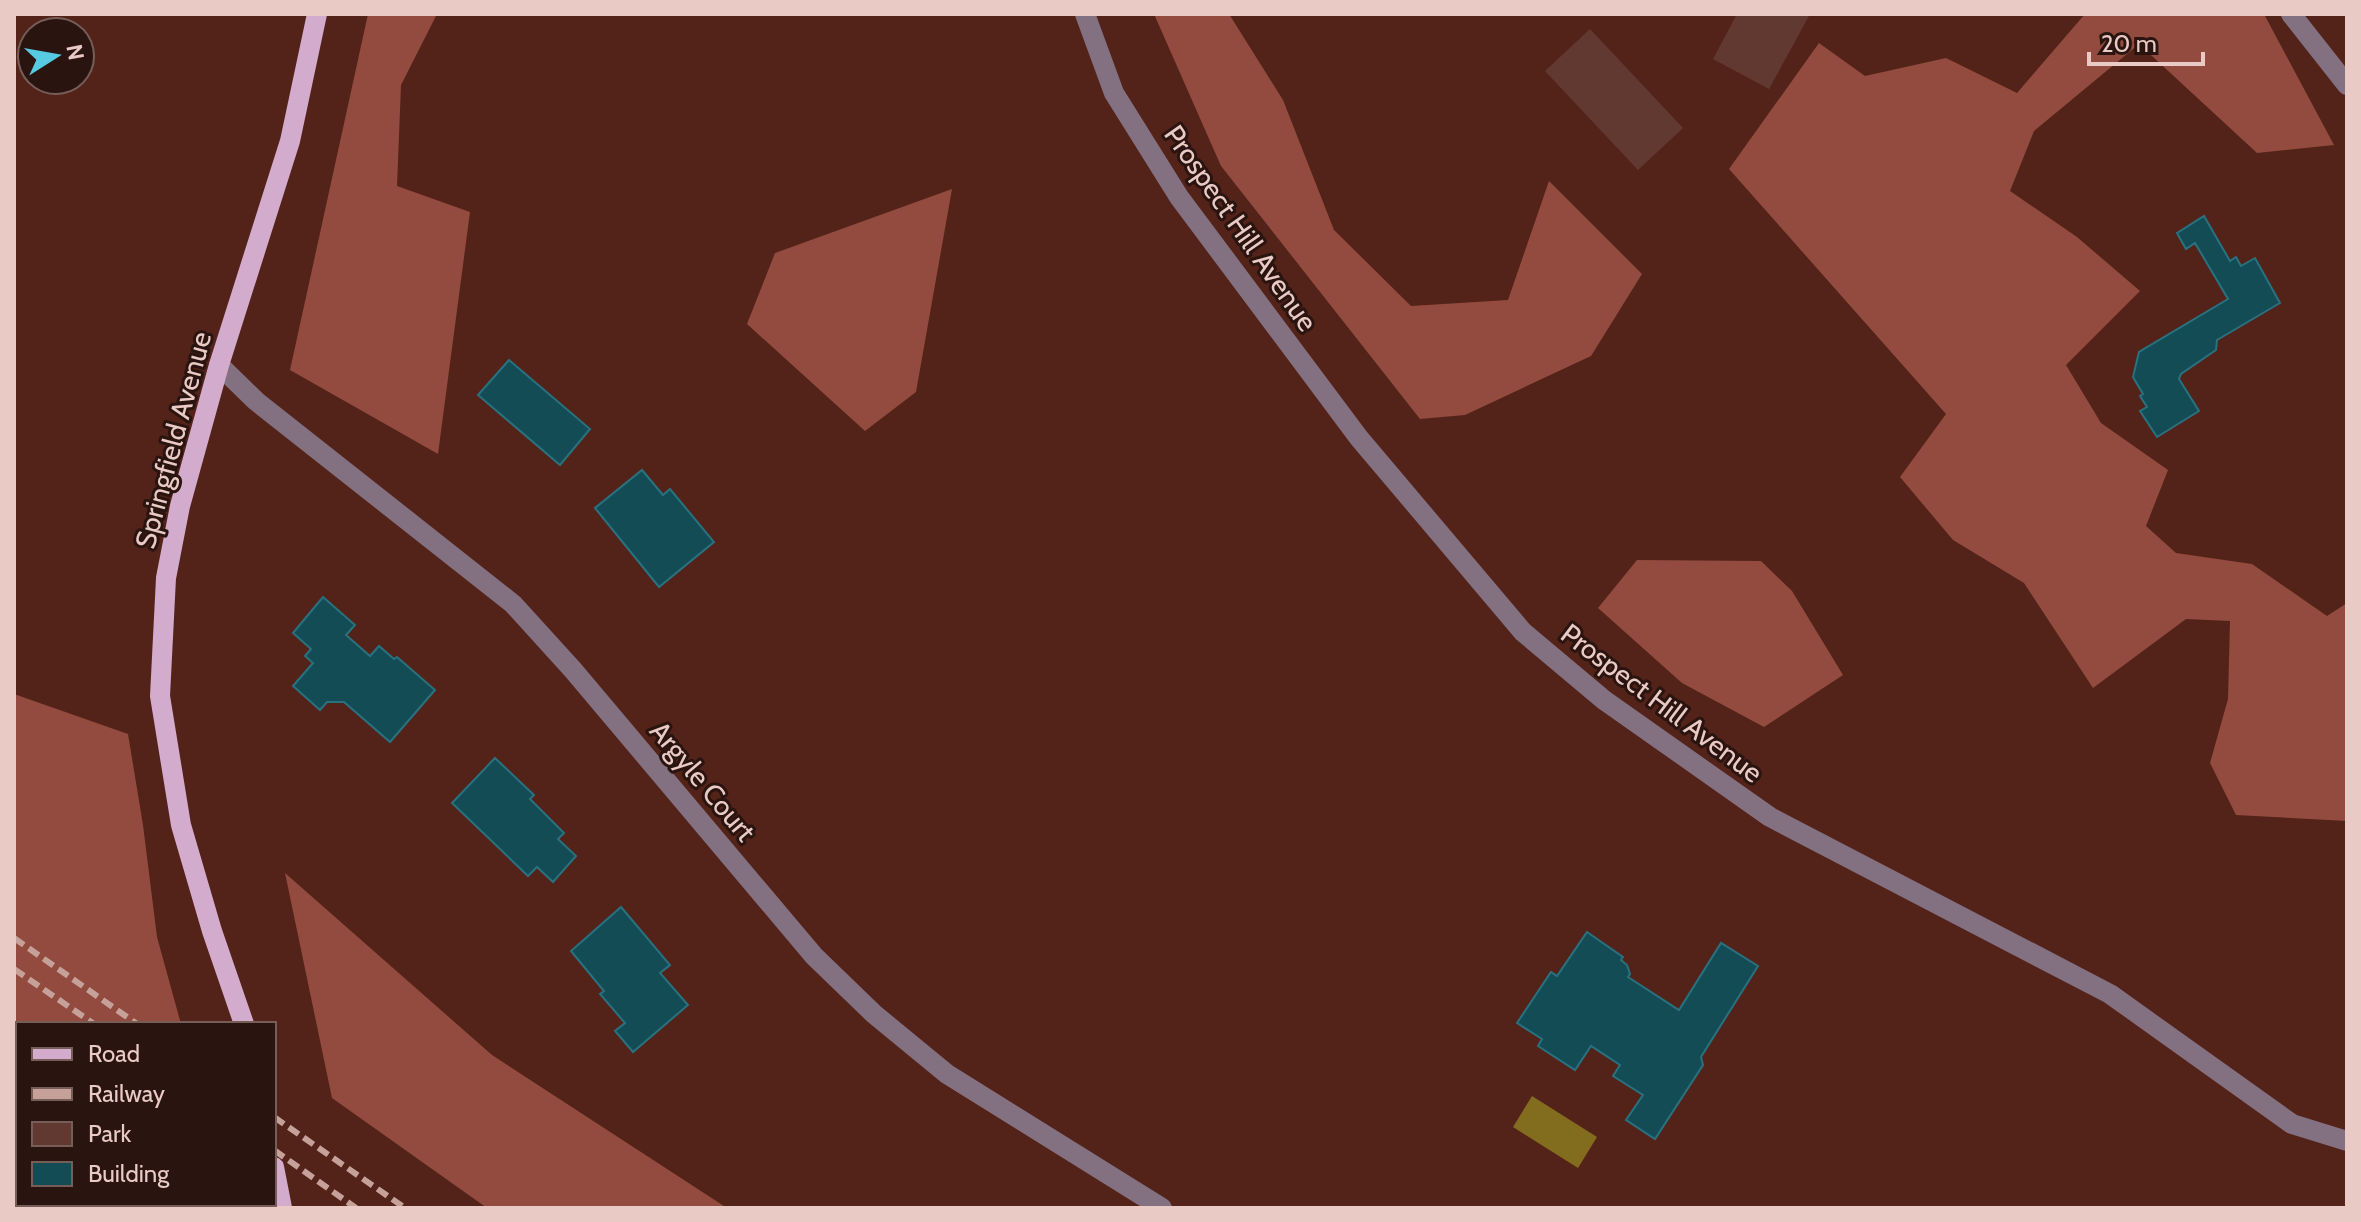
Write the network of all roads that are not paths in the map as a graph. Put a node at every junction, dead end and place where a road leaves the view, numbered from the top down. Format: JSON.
{"nodes":[{"id":1,"x":317,"y":14,"type":"edge"},
{"id":2,"x":1085,"y":14,"type":"edge"},
{"id":3,"x":2291,"y":14,"type":"edge"},
{"id":4,"x":2347,"y":85,"type":"edge"},
{"id":5,"x":219,"y":365,"type":"junction"},
{"id":6,"x":243,"y":1022,"type":"edge"},
{"id":7,"x":2347,"y":1141,"type":"edge"},
{"id":8,"x":276,"y":1177,"type":"edge"},
{"id":9,"x":282,"y":1208,"type":"edge"},
{"id":10,"x":1162,"y":1208,"type":"edge"}],
"edges":[{"from":1,"to":5,"type":"main road","name":"Springfield Avenue"},
{"from":2,"to":7,"type":"street","name":"Prospect Hill Avenue"},
{"from":3,"to":4,"type":"street"},
{"from":5,"to":6,"type":"main road","name":"Springfield Avenue"},
{"from":5,"to":10,"type":"street","name":"Argyle Court"},
{"from":8,"to":9,"type":"main road"}]}
